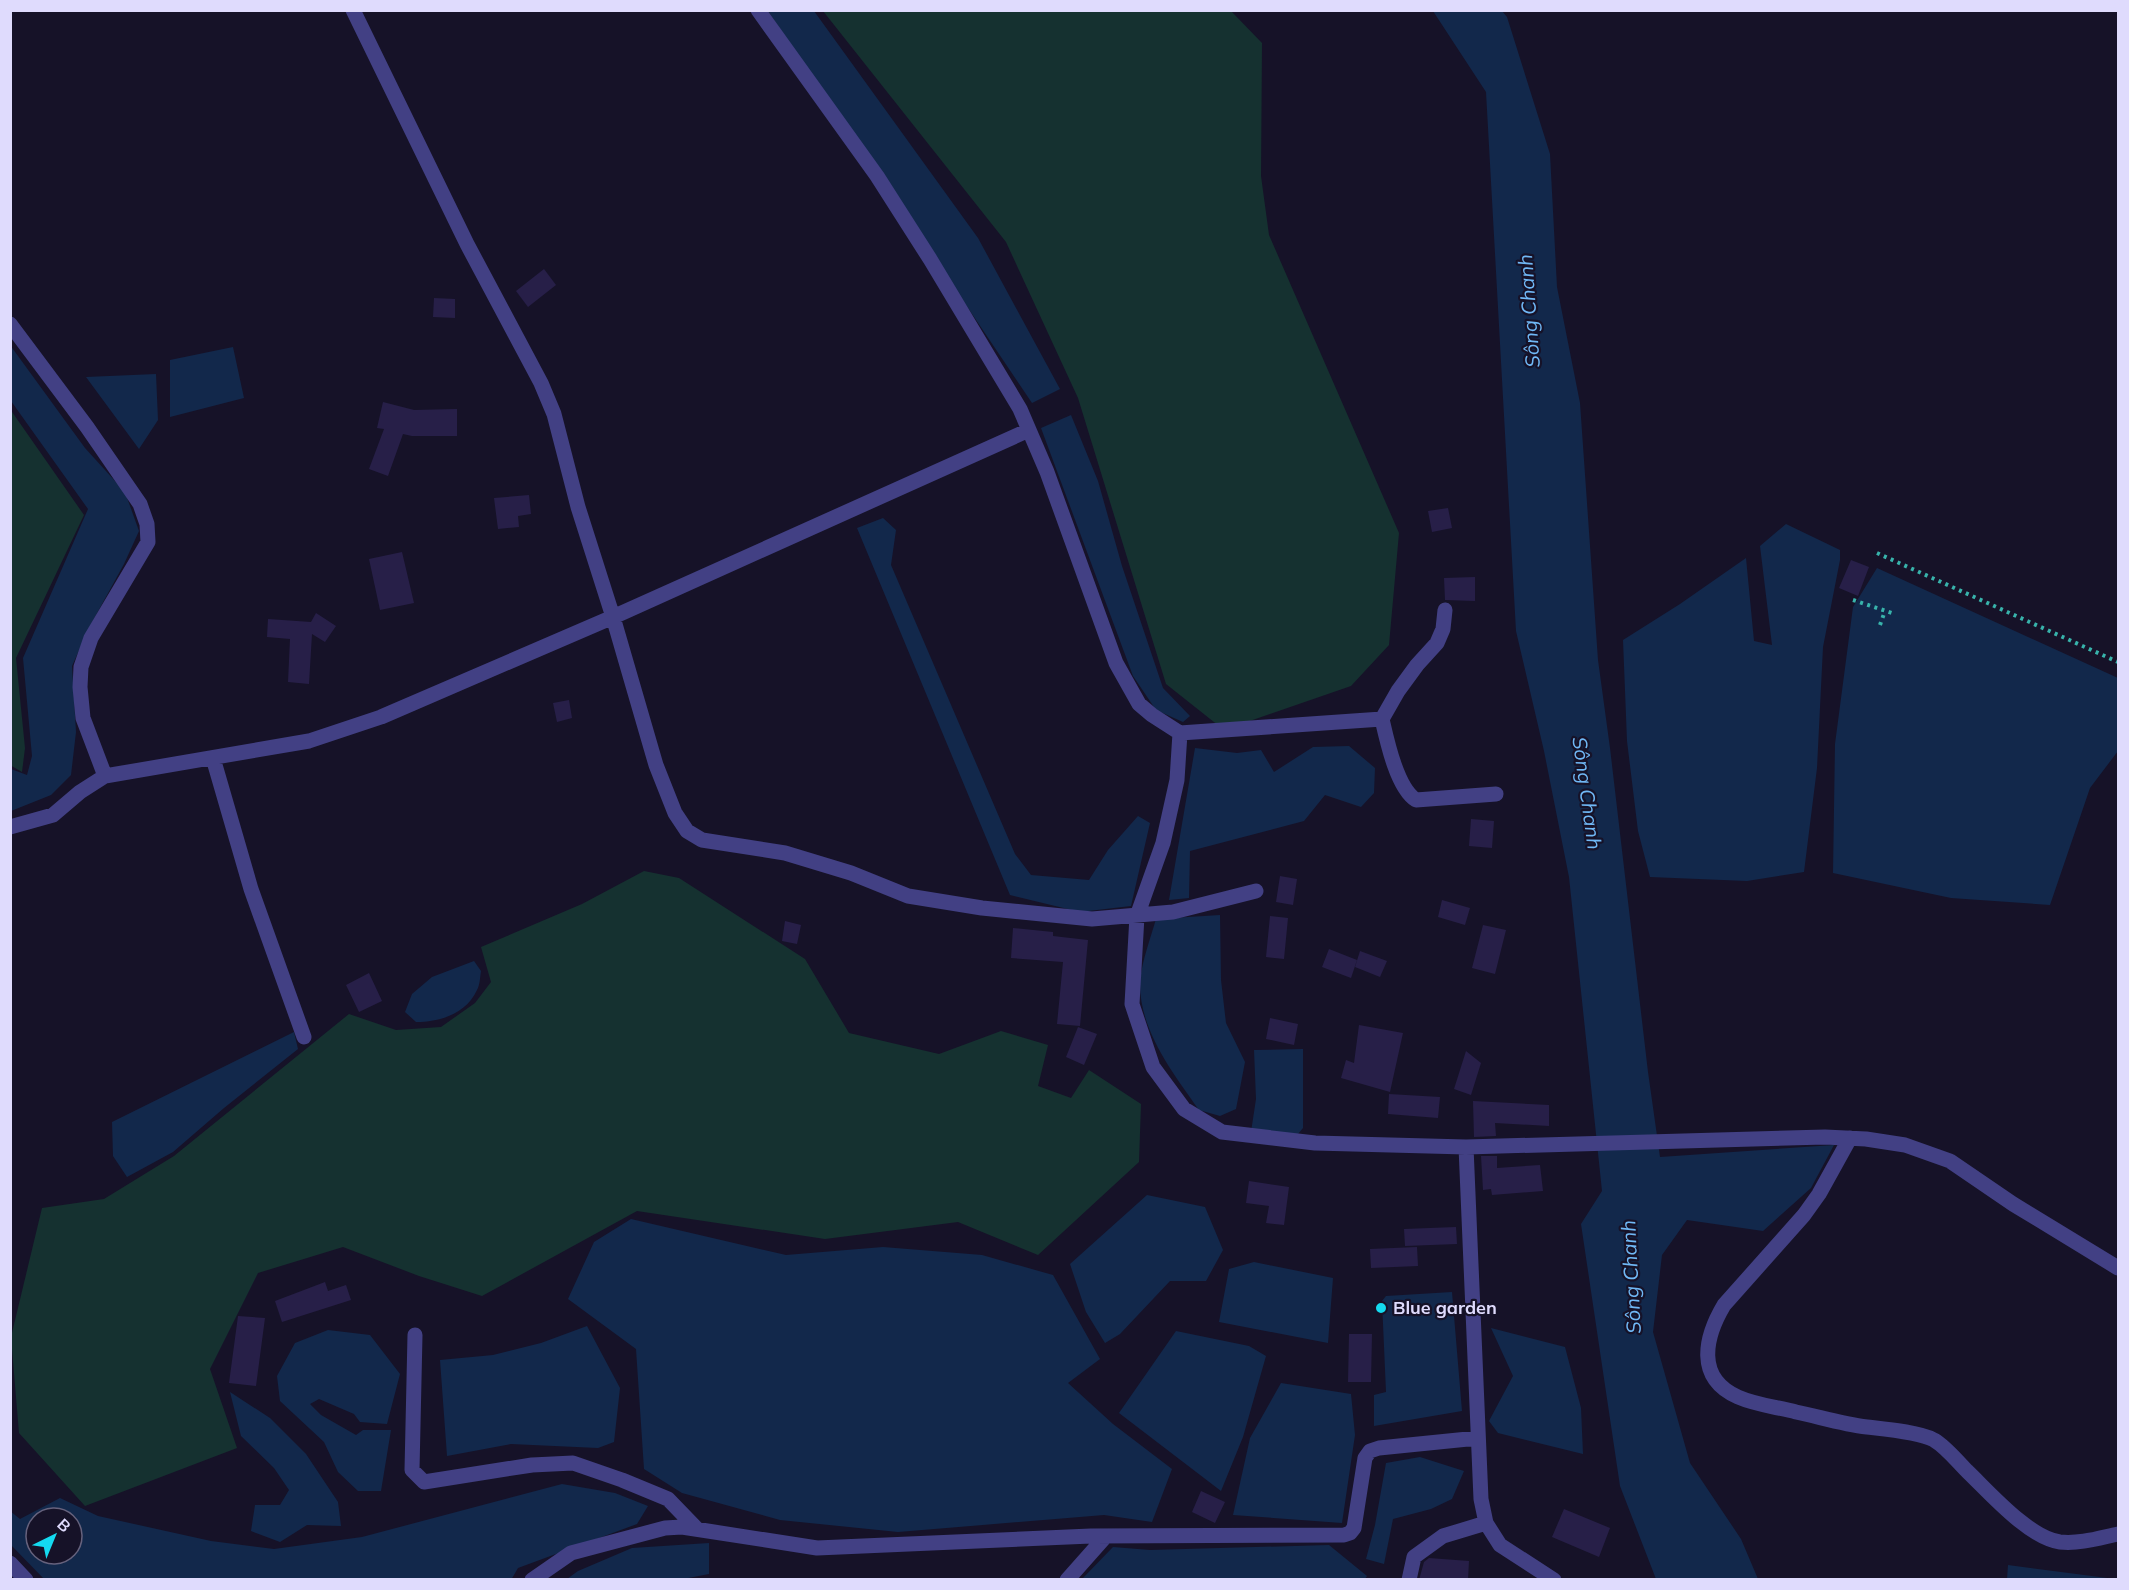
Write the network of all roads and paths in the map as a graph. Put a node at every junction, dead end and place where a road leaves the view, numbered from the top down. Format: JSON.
{"nodes":[{"id":1,"x":353,"y":10,"type":"edge"},
{"id":2,"x":758,"y":10,"type":"edge"},
{"id":3,"x":10,"y":324,"type":"edge"},
{"id":4,"x":1029,"y":430,"type":"junction"},
{"id":5,"x":1877,"y":553,"type":"dead end"},
{"id":6,"x":1853,"y":600,"type":"dead end"},
{"id":7,"x":1445,"y":610,"type":"dead end"},
{"id":8,"x":1885,"y":611,"type":"junction"},
{"id":9,"x":1895,"y":614,"type":"dead end"},
{"id":10,"x":613,"y":617,"type":"junction"},
{"id":11,"x":1880,"y":625,"type":"dead end"},
{"id":12,"x":2118,"y":662,"type":"edge"},
{"id":13,"x":1382,"y":719,"type":"junction"},
{"id":14,"x":1180,"y":733,"type":"junction"},
{"id":15,"x":213,"y":758,"type":"junction"},
{"id":16,"x":105,"y":776,"type":"junction"},
{"id":17,"x":1496,"y":794,"type":"dead end"},
{"id":18,"x":10,"y":827,"type":"edge"},
{"id":19,"x":1256,"y":891,"type":"dead end"},
{"id":20,"x":1137,"y":916,"type":"junction"},
{"id":21,"x":304,"y":1037,"type":"dead end"},
{"id":22,"x":1850,"y":1138,"type":"junction"},
{"id":23,"x":1466,"y":1147,"type":"junction"},
{"id":24,"x":2118,"y":1268,"type":"edge"},
{"id":25,"x":415,"y":1335,"type":"dead end"},
{"id":26,"x":1478,"y":1438,"type":"junction"},
{"id":27,"x":1486,"y":1522,"type":"junction"},
{"id":28,"x":697,"y":1529,"type":"junction"},
{"id":29,"x":2118,"y":1534,"type":"edge"},
{"id":30,"x":1106,"y":1536,"type":"junction"},
{"id":31,"x":10,"y":1563,"type":"edge"},
{"id":32,"x":26,"y":1580,"type":"edge"},
{"id":33,"x":532,"y":1580,"type":"edge"},
{"id":34,"x":1067,"y":1580,"type":"edge"},
{"id":35,"x":1409,"y":1580,"type":"edge"},
{"id":36,"x":1554,"y":1580,"type":"edge"}],
"edges":[{"from":1,"to":10,"type":"street"},
{"from":2,"to":4,"type":"street"},
{"from":3,"to":16,"type":"street"},
{"from":4,"to":10,"type":"street"},
{"from":4,"to":14,"type":"street"},
{"from":5,"to":12,"type":"path"},
{"from":6,"to":8,"type":"path"},
{"from":7,"to":13,"type":"street"},
{"from":8,"to":9,"type":"path"},
{"from":8,"to":11,"type":"path"},
{"from":10,"to":15,"type":"street"},
{"from":10,"to":20,"type":"street"},
{"from":13,"to":14,"type":"street"},
{"from":13,"to":17,"type":"street"},
{"from":14,"to":20,"type":"street"},
{"from":15,"to":16,"type":"street"},
{"from":15,"to":21,"type":"street"},
{"from":16,"to":18,"type":"street"},
{"from":19,"to":20,"type":"street"},
{"from":20,"to":23,"type":"street"},
{"from":22,"to":23,"type":"street"},
{"from":22,"to":24,"type":"street"},
{"from":22,"to":29,"type":"street"},
{"from":23,"to":26,"type":"street"},
{"from":25,"to":28,"type":"street"},
{"from":26,"to":27,"type":"street"},
{"from":26,"to":30,"type":"street"},
{"from":27,"to":35,"type":"street"},
{"from":27,"to":36,"type":"street"},
{"from":28,"to":30,"type":"street"},
{"from":28,"to":33,"type":"street"},
{"from":30,"to":34,"type":"street"},
{"from":31,"to":32,"type":"street"}]}
